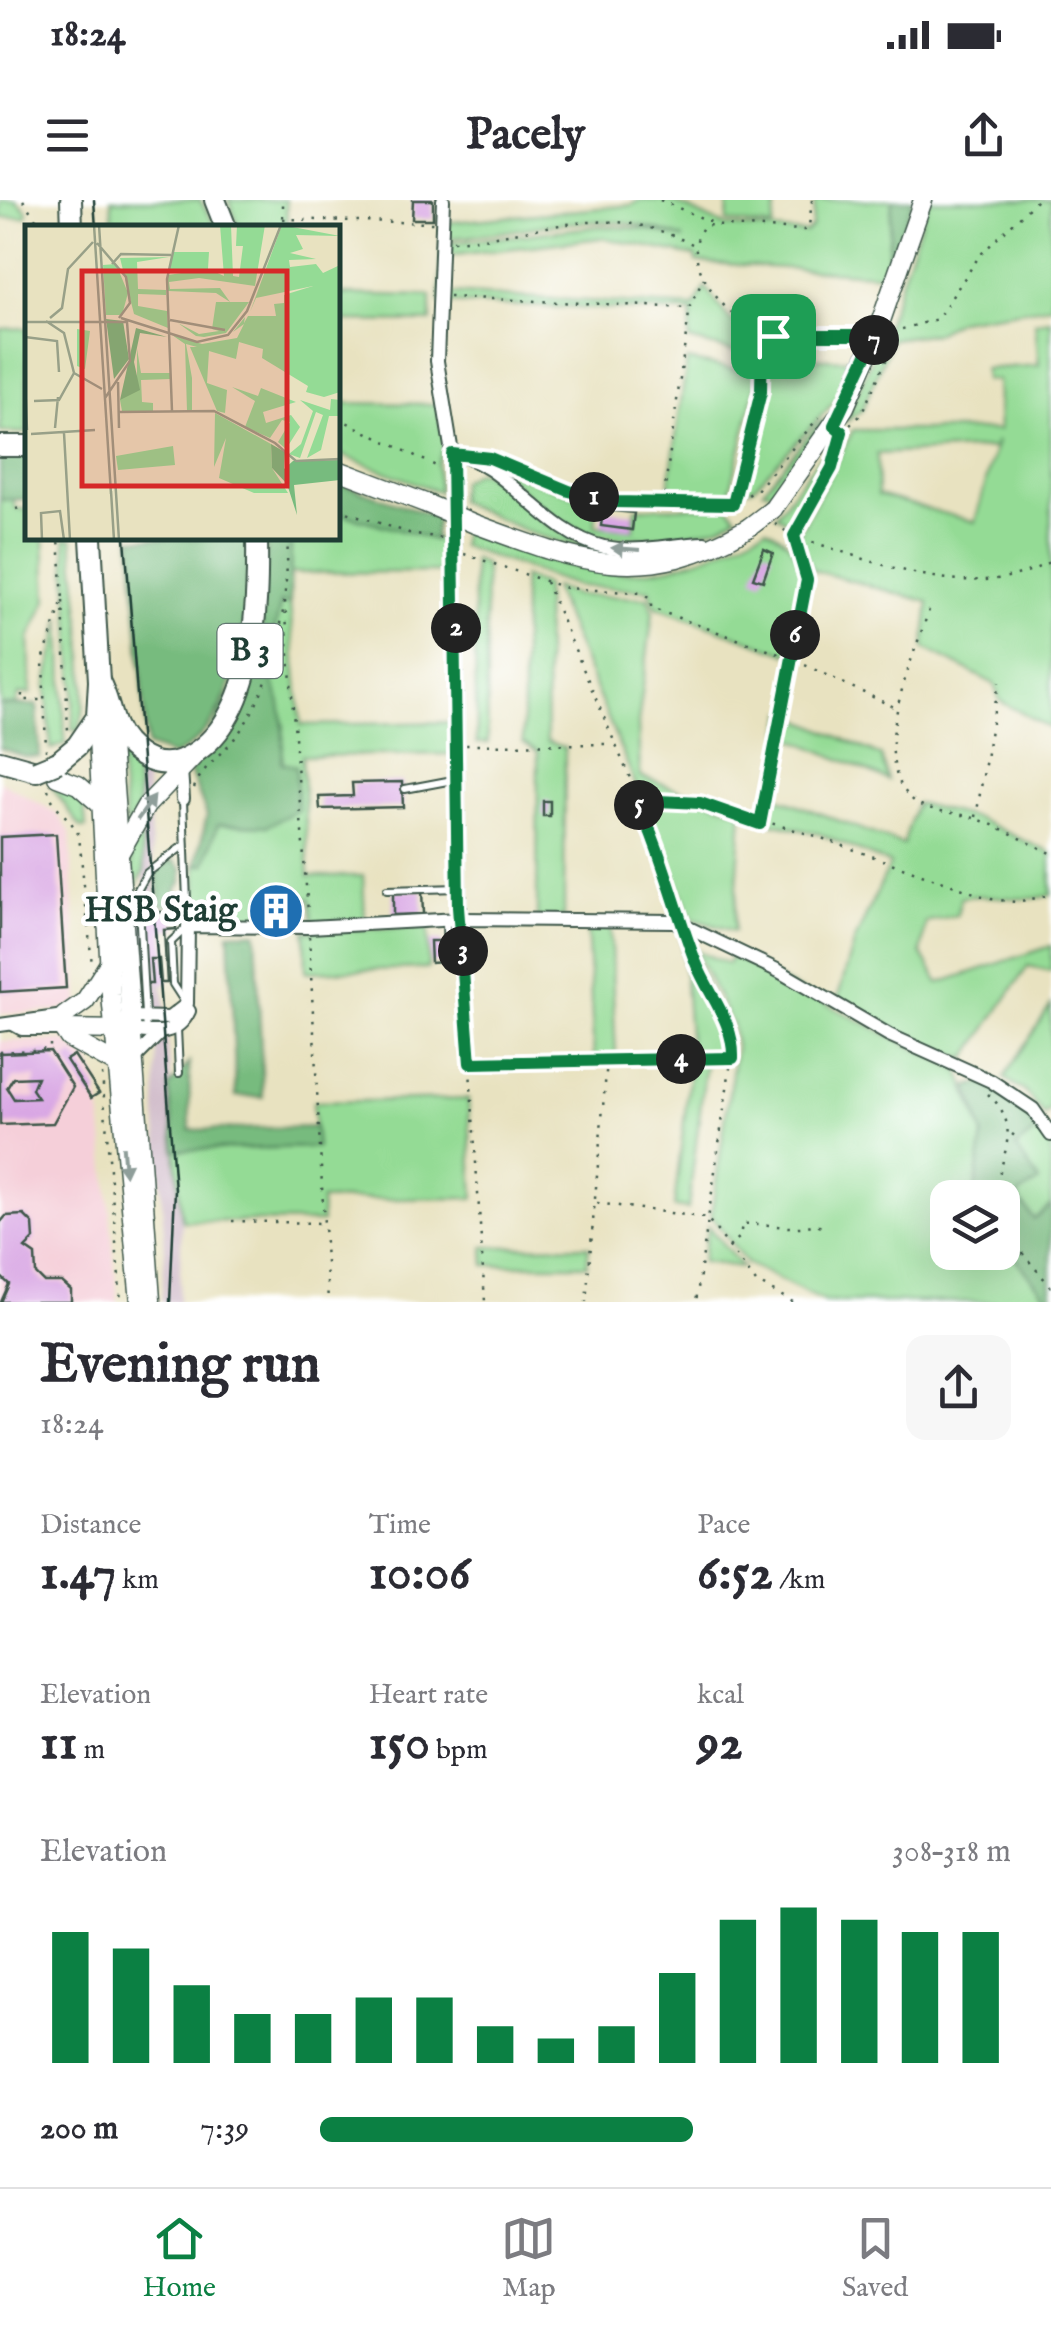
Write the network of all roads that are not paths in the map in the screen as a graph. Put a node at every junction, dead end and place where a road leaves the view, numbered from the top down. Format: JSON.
{"nodes":[{"id":1,"x":215,"y":200,"type":"edge"},
{"id":2,"x":443,"y":200,"type":"edge"},
{"id":3,"x":923,"y":200,"type":"edge"},
{"id":4,"x":225,"y":225,"type":"edge"},
{"id":5,"x":460,"y":455,"type":"junction"},
{"id":6,"x":340,"y":471,"type":"edge"},
{"id":7,"x":733,"y":504,"type":"road end"},
{"id":8,"x":91,"y":540,"type":"edge"},
{"id":9,"x":257,"y":540,"type":"edge"},
{"id":10,"x":723,"y":543,"type":"junction"},
{"id":11,"x":103,"y":717,"type":"junction"},
{"id":12,"x":199,"y":750,"type":"junction"},
{"id":13,"x":0,"y":761,"type":"edge"},
{"id":14,"x":181,"y":769,"type":"junction"},
{"id":15,"x":58,"y":770,"type":"junction"},
{"id":16,"x":459,"y":779,"type":"junction"},
{"id":17,"x":404,"y":788,"type":"dead end"},
{"id":18,"x":183,"y":795,"type":"joint"},
{"id":19,"x":101,"y":804,"type":"junction"},
{"id":20,"x":183,"y":846,"type":"junction"},
{"id":21,"x":120,"y":852,"type":"junction"},
{"id":22,"x":460,"y":888,"type":"junction"},
{"id":23,"x":386,"y":890,"type":"dead end"},
{"id":24,"x":287,"y":906,"type":"dead end"},
{"id":25,"x":453,"y":921,"type":"junction"},
{"id":26,"x":188,"y":926,"type":"junction"},
{"id":27,"x":287,"y":927,"type":"junction"},
{"id":28,"x":447,"y":960,"type":"dead end"},
{"id":29,"x":108,"y":965,"type":"junction"},
{"id":30,"x":188,"y":1008,"type":"junction"},
{"id":31,"x":64,"y":1023,"type":"junction"},
{"id":32,"x":7,"y":1024,"type":"edge"},
{"id":33,"x":144,"y":1026,"type":"junction"},
{"id":34,"x":117,"y":1065,"type":"junction"},
{"id":35,"x":179,"y":1073,"type":"dead end"},
{"id":36,"x":1051,"y":1134,"type":"edge"},
{"id":37,"x":140,"y":1302,"type":"edge"},
{"id":38,"x":151,"y":1302,"type":"edge"}],
"edges":[{"from":1,"to":4,"type":"main road"},
{"from":2,"to":5,"type":"street"},
{"from":3,"to":10,"type":"main road","bridge":true},
{"from":5,"to":7,"type":"lane"},
{"from":10,"to":5,"type":"street","one_way":true},
{"from":5,"to":16,"type":"street"},
{"from":6,"to":10,"type":"main road","bridge":true},
{"from":8,"to":11,"type":"main road"},
{"from":9,"to":12,"type":"main road","number":"B 3"},
{"from":11,"to":12,"type":"main road"},
{"from":11,"to":15,"type":"main road"},
{"from":11,"to":19,"type":"main road"},
{"from":11,"to":21,"type":"main road"},
{"from":12,"to":14,"type":"main road"},
{"from":13,"to":15,"type":"main road","bridge":true},
{"from":14,"to":18,"type":"street"},
{"from":21,"to":14,"type":"main road","one_way":true},
{"from":15,"to":19,"type":"main road"},
{"from":16,"to":17,"type":"lane"},
{"from":16,"to":22,"type":"street"},
{"from":18,"to":20,"type":"lane"},
{"from":19,"to":29,"type":"main road"},
{"from":20,"to":26,"type":"lane"},
{"from":20,"to":33,"type":"lane"},
{"from":21,"to":33,"type":"main road"},
{"from":22,"to":23,"type":"lane"},
{"from":22,"to":25,"type":"street"},
{"from":24,"to":27,"type":"lane"},
{"from":25,"to":27,"type":"street"},
{"from":25,"to":28,"type":"lane"},
{"from":25,"to":36,"type":"street"},
{"from":26,"to":27,"type":"street"},
{"from":26,"to":30,"type":"street"},
{"from":29,"to":31,"type":"main road"},
{"from":29,"to":33,"type":"main road"},
{"from":30,"to":33,"type":"street"},
{"from":30,"to":33,"type":"street"},
{"from":31,"to":32,"type":"street"},
{"from":31,"to":33,"type":"main road"},
{"from":31,"to":34,"type":"main road"},
{"from":33,"to":34,"type":"main road"},
{"from":33,"to":34,"type":"street"},
{"from":33,"to":35,"type":"lane"},
{"from":34,"to":37,"type":"main road","one_way":true},
{"from":34,"to":38,"type":"main road"}]}
